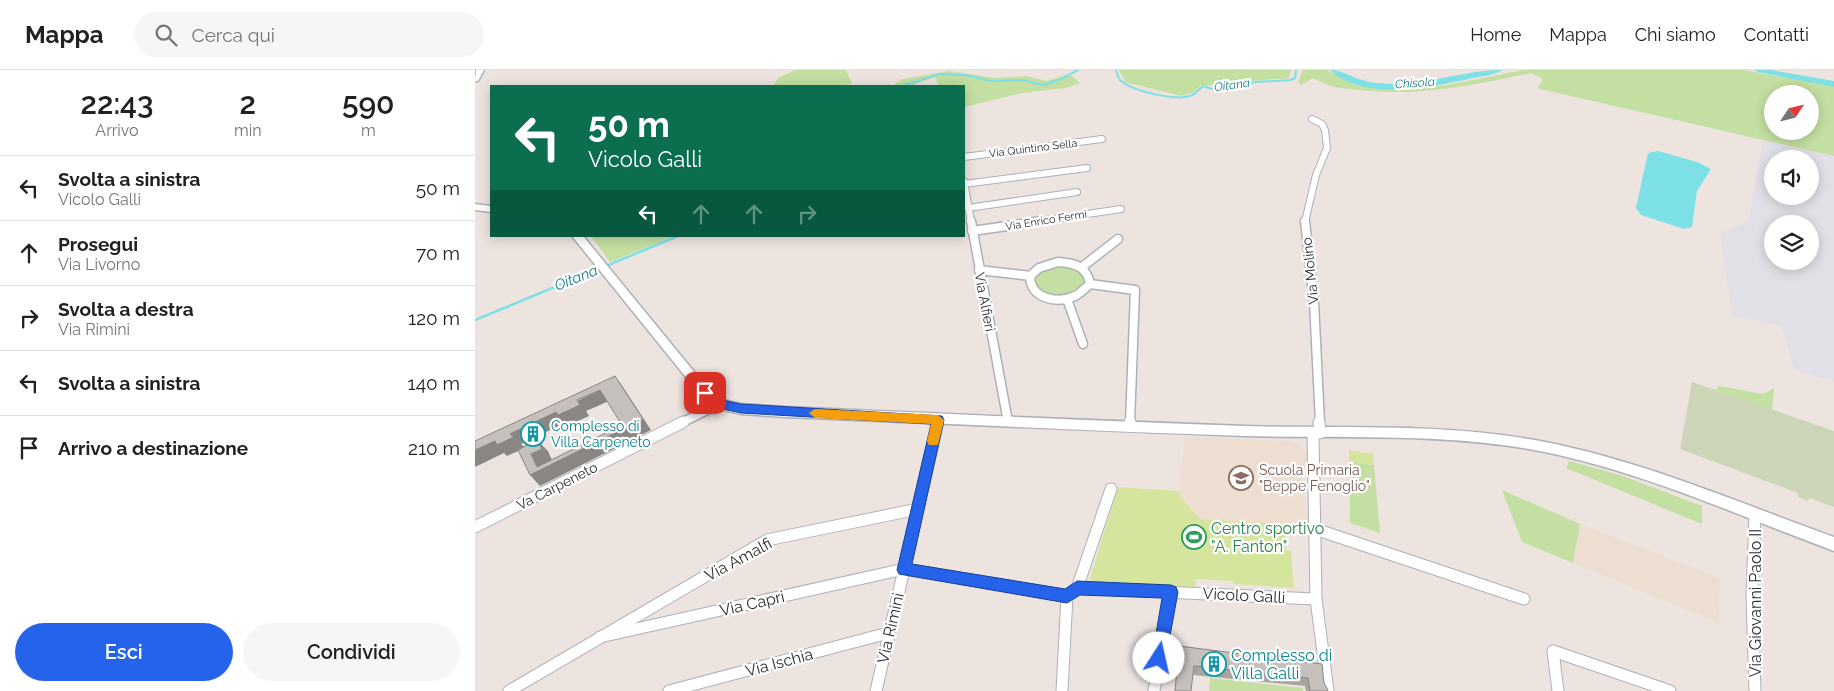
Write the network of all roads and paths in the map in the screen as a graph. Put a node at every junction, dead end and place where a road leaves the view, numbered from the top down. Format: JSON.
{"nodes":[{"id":1,"x":480,"y":70,"type":"edge"},
{"id":2,"x":475,"y":79,"type":"edge"},
{"id":3,"x":1312,"y":119,"type":"dead end"},
{"id":4,"x":1102,"y":139,"type":"dead end"},
{"id":5,"x":965,"y":157,"type":"edge"},
{"id":6,"x":1087,"y":168,"type":"dead end"},
{"id":7,"x":965,"y":183,"type":"edge"},
{"id":8,"x":965,"y":189,"type":"edge"},
{"id":9,"x":1077,"y":192,"type":"dead end"},
{"id":10,"x":475,"y":207,"type":"edge"},
{"id":11,"x":968,"y":208,"type":"junction"},
{"id":12,"x":490,"y":209,"type":"edge"},
{"id":13,"x":1121,"y":209,"type":"dead end"},
{"id":14,"x":972,"y":232,"type":"junction"},
{"id":15,"x":578,"y":237,"type":"edge"},
{"id":16,"x":1118,"y":239,"type":"dead end"},
{"id":17,"x":1082,"y":267,"type":"junction"},
{"id":18,"x":979,"y":270,"type":"junction"},
{"id":19,"x":1031,"y":276,"type":"junction"},
{"id":20,"x":1090,"y":284,"type":"junction"},
{"id":21,"x":1067,"y":299,"type":"junction"},
{"id":22,"x":1083,"y":344,"type":"dead end"},
{"id":23,"x":719,"y":404,"type":"junction"},
{"id":24,"x":938,"y":420,"type":"junction"},
{"id":25,"x":1008,"y":422,"type":"junction"},
{"id":26,"x":1130,"y":426,"type":"junction"},
{"id":27,"x":1317,"y":433,"type":"junction"},
{"id":28,"x":1111,"y":489,"type":"dead end"},
{"id":29,"x":918,"y":509,"type":"junction"},
{"id":30,"x":1755,"y":515,"type":"junction"},
{"id":31,"x":475,"y":527,"type":"edge"},
{"id":32,"x":1315,"y":529,"type":"junction"},
{"id":33,"x":1834,"y":544,"type":"edge"},
{"id":34,"x":904,"y":570,"type":"junction"},
{"id":35,"x":1077,"y":588,"type":"junction"},
{"id":36,"x":1171,"y":592,"type":"junction"},
{"id":37,"x":1067,"y":596,"type":"junction"},
{"id":38,"x":1316,"y":598,"type":"junction"},
{"id":39,"x":1524,"y":599,"type":"dead end"},
{"id":40,"x":889,"y":633,"type":"junction"},
{"id":41,"x":600,"y":637,"type":"junction"},
{"id":42,"x":509,"y":691,"type":"edge"},
{"id":43,"x":669,"y":691,"type":"edge"},
{"id":44,"x":876,"y":691,"type":"edge"},
{"id":45,"x":1062,"y":691,"type":"edge"},
{"id":46,"x":1154,"y":691,"type":"edge"},
{"id":47,"x":1328,"y":691,"type":"edge"},
{"id":48,"x":1558,"y":691,"type":"edge"},
{"id":49,"x":1670,"y":691,"type":"edge"},
{"id":50,"x":1755,"y":691,"type":"edge"}],
"edges":[{"from":1,"to":2,"type":"street"},
{"from":3,"to":27,"type":"street","name":"Via Molino"},
{"from":4,"to":5,"type":"street","name":"Via Quintino Sella"},
{"from":6,"to":7,"type":"street"},
{"from":8,"to":11,"type":"street","name":"Via Alfieri"},
{"from":9,"to":11,"type":"street"},
{"from":10,"to":12,"type":"street"},
{"from":11,"to":14,"type":"street","name":"Via Alfieri"},
{"from":13,"to":14,"type":"street","name":"Via Enrico Fermi"},
{"from":14,"to":18,"type":"street","name":"Via Alfieri"},
{"from":15,"to":23,"type":"street"},
{"from":16,"to":17,"type":"street"},
{"from":17,"to":19,"type":"street"},
{"from":17,"to":20,"type":"street"},
{"from":18,"to":19,"type":"street"},
{"from":18,"to":25,"type":"street","name":"Via Alfieri"},
{"from":19,"to":21,"type":"street"},
{"from":20,"to":21,"type":"street"},
{"from":20,"to":26,"type":"street"},
{"from":21,"to":22,"type":"street"},
{"from":23,"to":24,"type":"street"},
{"from":23,"to":31,"type":"street","name":"Va Carpeneto"},
{"from":24,"to":25,"type":"street"},
{"from":24,"to":29,"type":"street","name":"Via Rimini"},
{"from":25,"to":26,"type":"street"},
{"from":26,"to":27,"type":"street"},
{"from":27,"to":30,"type":"street"},
{"from":27,"to":32,"type":"street"},
{"from":28,"to":35,"type":"street"},
{"from":29,"to":34,"type":"street","name":"Via Rimini"},
{"from":29,"to":41,"type":"street","name":"Via Amalfi"},
{"from":30,"to":33,"type":"street"},
{"from":30,"to":50,"type":"street","name":"Via Giovanni Paolo II"},
{"from":32,"to":38,"type":"street"},
{"from":32,"to":39,"type":"street"},
{"from":34,"to":37,"type":"street"},
{"from":34,"to":40,"type":"street","name":"Via Rimini"},
{"from":34,"to":41,"type":"street","name":"Via Capri"},
{"from":35,"to":36,"type":"street","name":"Vicolo Galli"},
{"from":35,"to":37,"type":"street"},
{"from":36,"to":38,"type":"street","name":"Vicolo Galli"},
{"from":36,"to":46,"type":"street"},
{"from":37,"to":45,"type":"street"},
{"from":38,"to":47,"type":"street"},
{"from":40,"to":43,"type":"street","name":"Via Ischia"},
{"from":40,"to":44,"type":"street","name":"Via Rimini"},
{"from":41,"to":42,"type":"street"},
{"from":48,"to":49,"type":"street"}]}
